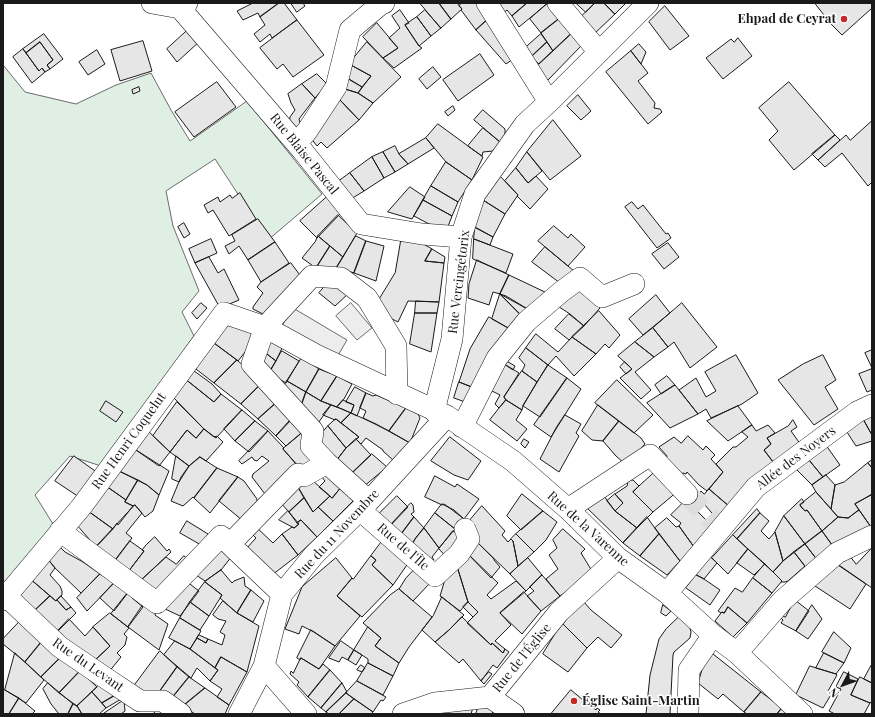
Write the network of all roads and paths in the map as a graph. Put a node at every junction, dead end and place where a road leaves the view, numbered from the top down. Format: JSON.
{"nodes":[{"id":1,"x":152,"y":3,"type":"edge"},
{"id":2,"x":384,"y":3,"type":"edge"},
{"id":3,"x":487,"y":3,"type":"edge"},
{"id":4,"x":558,"y":3,"type":"edge"},
{"id":5,"x":646,"y":4,"type":"edge"},
{"id":6,"x":184,"y":6,"type":"edge"},
{"id":7,"x":599,"y":52,"type":"junction"},
{"id":8,"x":549,"y":102,"type":"junction"},
{"id":9,"x":297,"y":143,"type":"junction"},
{"id":10,"x":462,"y":237,"type":"junction"},
{"id":11,"x":634,"y":284,"type":"dead end"},
{"id":12,"x":265,"y":327,"type":"junction"},
{"id":13,"x":397,"y":394,"type":"junction"},
{"id":14,"x":872,"y":405,"type":"edge"},
{"id":15,"x":448,"y":418,"type":"junction"},
{"id":16,"x":328,"y":464,"type":"junction"},
{"id":17,"x":688,"y":494,"type":"tunnel mouth"},
{"id":18,"x":364,"y":505,"type":"junction"},
{"id":19,"x":568,"y":509,"type":"junction"},
{"id":20,"x":465,"y":529,"type":"dead end"},
{"id":21,"x":60,"y":532,"type":"junction"},
{"id":22,"x":872,"y":536,"type":"edge"},
{"id":23,"x":230,"y":544,"type":"junction"},
{"id":24,"x":618,"y":558,"type":"junction"},
{"id":25,"x":667,"y":593,"type":"junction"},
{"id":26,"x":282,"y":594,"type":"junction"},
{"id":27,"x":4,"y":598,"type":"edge"},
{"id":28,"x":713,"y":635,"type":"junction"},
{"id":29,"x":738,"y":653,"type":"junction"},
{"id":30,"x":264,"y":666,"type":"junction"},
{"id":31,"x":490,"y":697,"type":"junction"},
{"id":32,"x":181,"y":714,"type":"edge"},
{"id":33,"x":239,"y":714,"type":"edge"},
{"id":34,"x":306,"y":714,"type":"edge"},
{"id":35,"x":404,"y":714,"type":"edge"},
{"id":36,"x":514,"y":714,"type":"edge"},
{"id":37,"x":688,"y":714,"type":"edge"},
{"id":38,"x":802,"y":714,"type":"edge"}],
"edges":[{"from":1,"to":6,"type":"street"},
{"from":2,"to":9,"type":"street"},
{"from":3,"to":8,"type":"street"},
{"from":4,"to":7,"type":"street"},
{"from":5,"to":7,"type":"street","name":"Rue Vercingétorix"},
{"from":6,"to":9,"type":"street","name":"Rue Blaise Pascal"},
{"from":7,"to":8,"type":"street","name":"Rue Vercingétorix"},
{"from":8,"to":10,"type":"street","name":"Rue Vercingétorix"},
{"from":9,"to":10,"type":"street","name":"Rue Blaise Pascal"},
{"from":10,"to":15,"type":"street","name":"Rue Vercingétorix"},
{"from":11,"to":15,"type":"street"},
{"from":12,"to":13,"type":"street","name":"Rue de la Varenne"},
{"from":12,"to":13,"type":"street"},
{"from":12,"to":16,"type":"street"},
{"from":12,"to":21,"type":"street","name":"Rue Henri Coquelut"},
{"from":13,"to":15,"type":"street","name":"Rue de la Varenne"},
{"from":14,"to":25,"type":"street","name":"Allée des Noyers"},
{"from":15,"to":18,"type":"street","name":"Rue du 11 Novembre"},
{"from":15,"to":19,"type":"street","name":"Rue de la Varenne"},
{"from":16,"to":18,"type":"street"},
{"from":16,"to":23,"type":"street"},
{"from":17,"to":19,"type":"street"},
{"from":18,"to":20,"type":"street","name":"Rue de l'Île"},
{"from":18,"to":26,"type":"street","name":"Rue du 11 Novembre"},
{"from":19,"to":24,"type":"street","name":"Rue de la Varenne"},
{"from":21,"to":23,"type":"street"},
{"from":21,"to":27,"type":"street","name":"Rue Henri Coquelut"},
{"from":22,"to":29,"type":"street"},
{"from":23,"to":26,"type":"street"},
{"from":24,"to":25,"type":"street","name":"Rue de la Varenne"},
{"from":24,"to":31,"type":"street","name":"Rue de l'Église"},
{"from":25,"to":28,"type":"street","name":"Rue de la Varenne"},
{"from":26,"to":30,"type":"street","name":"Rue du 11 Novembre"},
{"from":27,"to":32,"type":"street","name":"Rue du Levant"},
{"from":28,"to":29,"type":"street","name":"Rue de la Varenne"},
{"from":28,"to":37,"type":"street"},
{"from":29,"to":38,"type":"street","name":"Rue de la Varenne"},
{"from":30,"to":33,"type":"street","name":"Rue du 11 Novembre"},
{"from":30,"to":34,"type":"street"},
{"from":31,"to":35,"type":"street","name":"Rue de l'Église"},
{"from":31,"to":36,"type":"street"}]}
